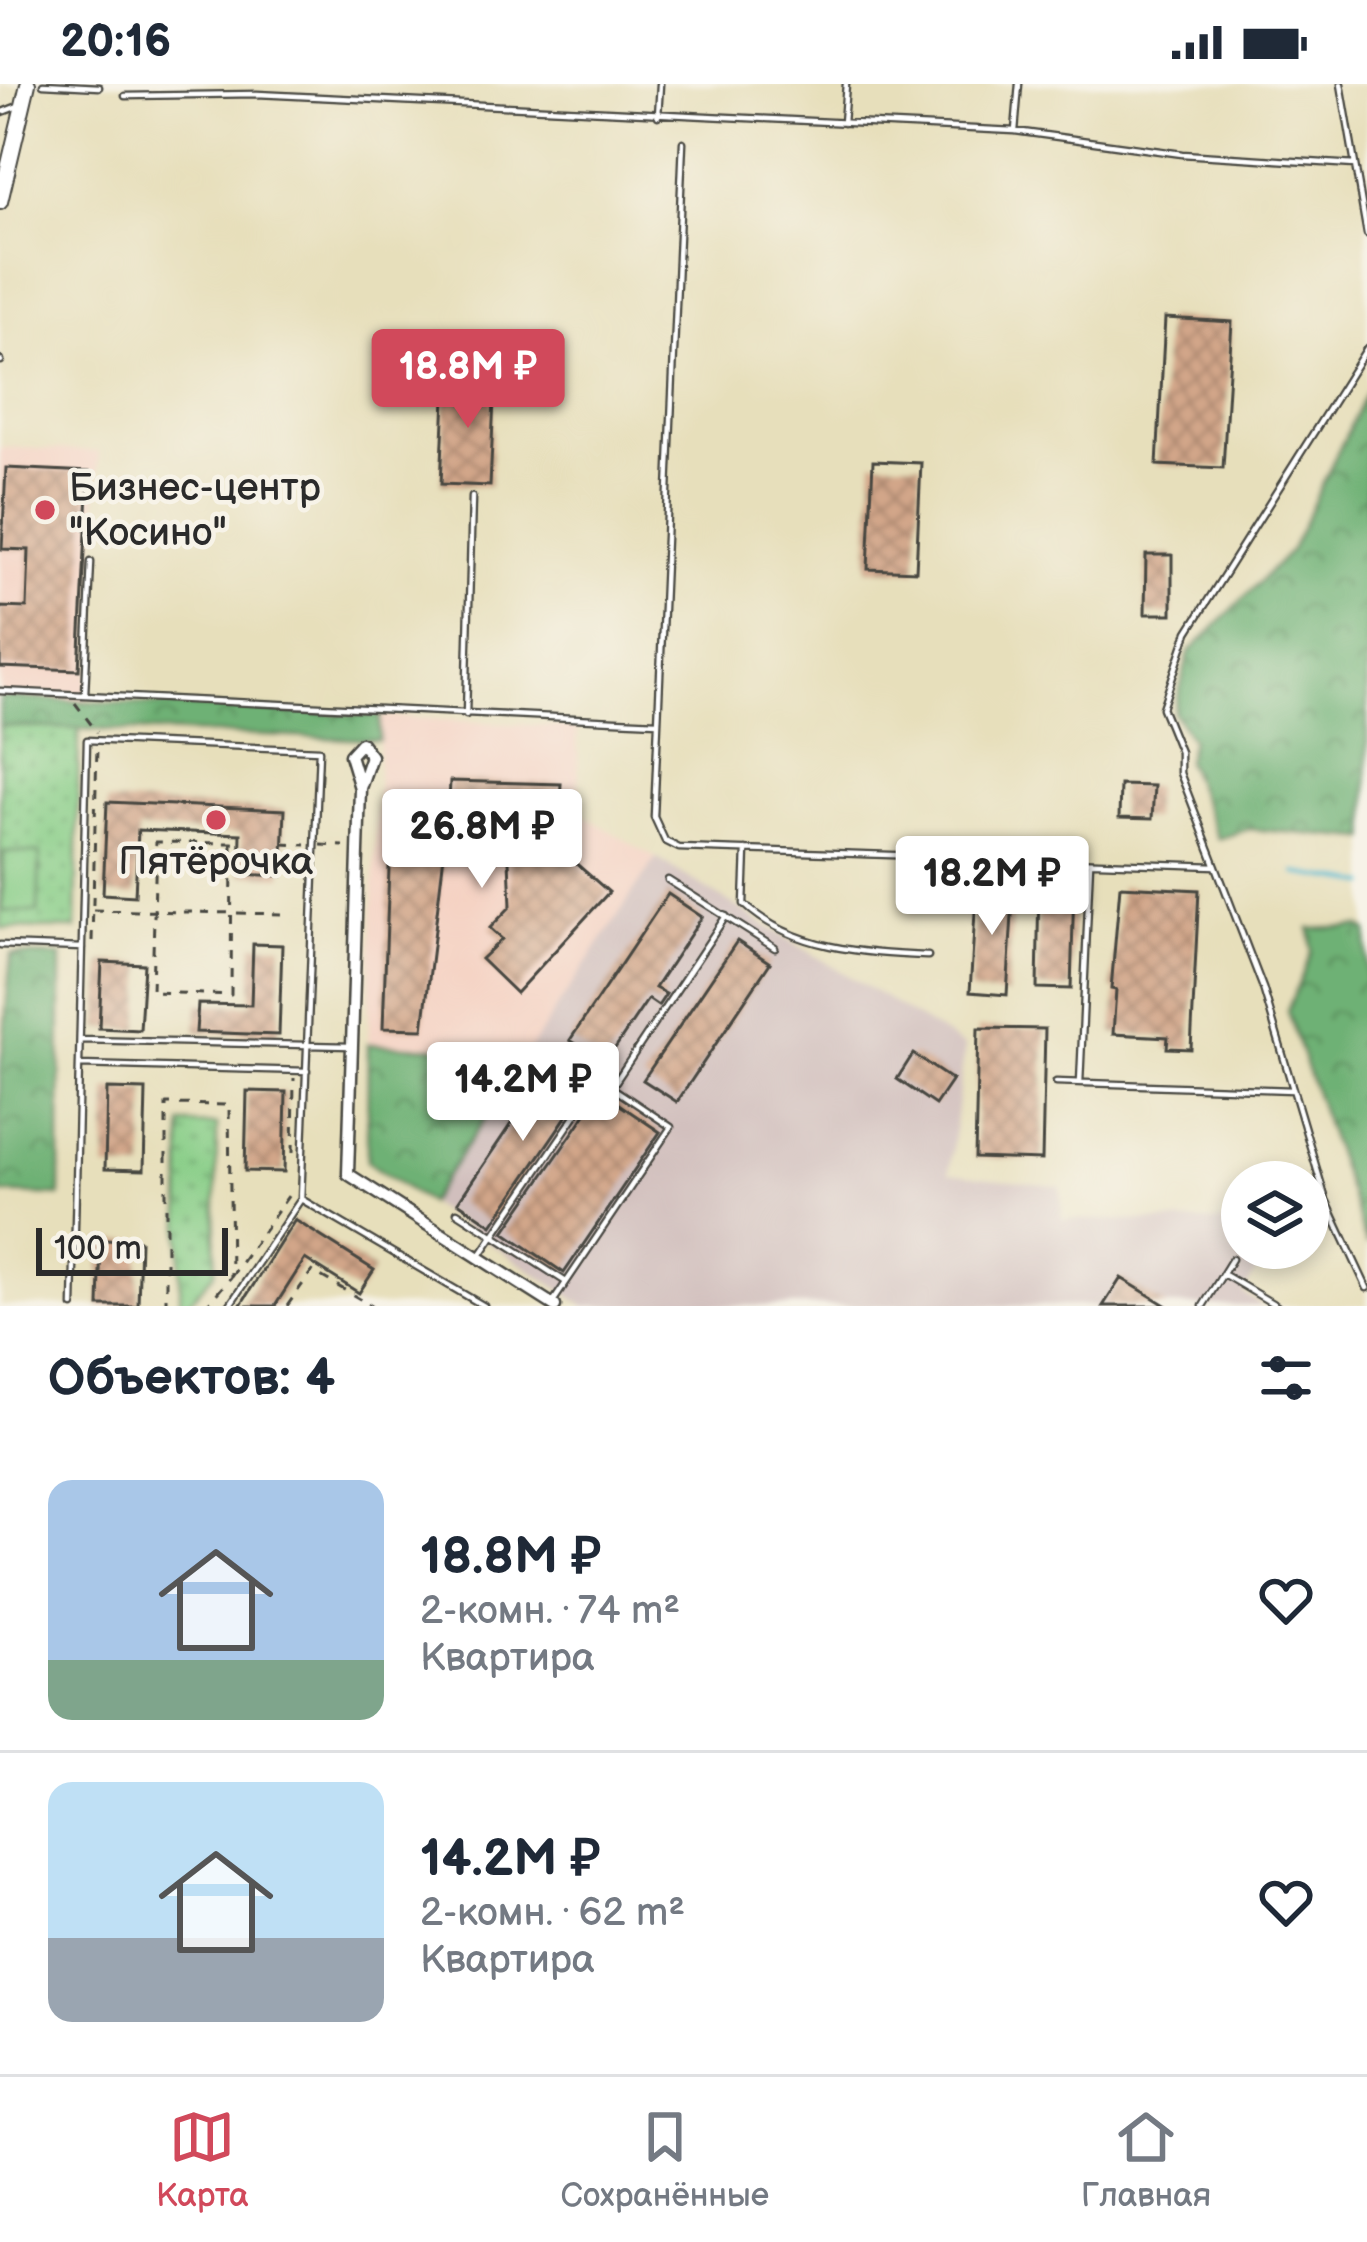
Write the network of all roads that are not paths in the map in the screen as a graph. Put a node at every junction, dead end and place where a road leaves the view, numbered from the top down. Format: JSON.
{"nodes":[{"id":1,"x":28,"y":84,"type":"edge"},
{"id":2,"x":43,"y":84,"type":"edge"},
{"id":3,"x":260,"y":84,"type":"edge"},
{"id":4,"x":660,"y":84,"type":"edge"},
{"id":5,"x":845,"y":84,"type":"edge"},
{"id":6,"x":1019,"y":84,"type":"edge"},
{"id":7,"x":1340,"y":84,"type":"edge"},
{"id":8,"x":94,"y":86,"type":"edge"},
{"id":9,"x":256,"y":94,"type":"junction"},
{"id":10,"x":125,"y":96,"type":"dead end"},
{"id":11,"x":23,"y":104,"type":"junction"},
{"id":12,"x":0,"y":113,"type":"edge"},
{"id":13,"x":658,"y":116,"type":"junction"},
{"id":14,"x":844,"y":123,"type":"junction"},
{"id":15,"x":1015,"y":130,"type":"junction"},
{"id":16,"x":683,"y":142,"type":"dead end"},
{"id":17,"x":1355,"y":165,"type":"junction"},
{"id":18,"x":0,"y":202,"type":"edge"},
{"id":19,"x":1367,"y":234,"type":"edge"},
{"id":20,"x":1367,"y":348,"type":"edge"},
{"id":21,"x":472,"y":496,"type":"dead end"},
{"id":22,"x":91,"y":562,"type":"dead end"},
{"id":23,"x":0,"y":691,"type":"edge"},
{"id":24,"x":86,"y":695,"type":"junction"},
{"id":25,"x":466,"y":715,"type":"junction"},
{"id":26,"x":658,"y":722,"type":"junction"},
{"id":27,"x":359,"y":788,"type":"dead end"},
{"id":28,"x":746,"y":850,"type":"junction"},
{"id":29,"x":1090,"y":862,"type":"junction"},
{"id":30,"x":1216,"y":866,"type":"junction"},
{"id":31,"x":668,"y":880,"type":"dead end"},
{"id":32,"x":726,"y":916,"type":"junction"},
{"id":33,"x":0,"y":945,"type":"edge"},
{"id":34,"x":82,"y":948,"type":"junction"},
{"id":35,"x":775,"y":948,"type":"dead end"},
{"id":36,"x":928,"y":956,"type":"dead end"},
{"id":37,"x":80,"y":1040,"type":"junction"},
{"id":38,"x":307,"y":1046,"type":"junction"},
{"id":39,"x":352,"y":1046,"type":"junction"},
{"id":40,"x":556,"y":1050,"type":"dead end"},
{"id":41,"x":79,"y":1065,"type":"junction"},
{"id":42,"x":307,"y":1071,"type":"junction"},
{"id":43,"x":600,"y":1079,"type":"junction"},
{"id":44,"x":1056,"y":1082,"type":"dead end"},
{"id":45,"x":1080,"y":1083,"type":"junction"},
{"id":46,"x":612,"y":1087,"type":"junction"},
{"id":47,"x":1293,"y":1090,"type":"junction"},
{"id":48,"x":301,"y":1199,"type":"junction"},
{"id":49,"x":457,"y":1212,"type":"dead end"},
{"id":50,"x":494,"y":1236,"type":"junction"},
{"id":51,"x":479,"y":1257,"type":"junction"},
{"id":52,"x":1226,"y":1269,"type":"edge"},
{"id":53,"x":1223,"y":1274,"type":"junction"},
{"id":54,"x":566,"y":1282,"type":"junction"},
{"id":55,"x":1367,"y":1288,"type":"edge"},
{"id":56,"x":552,"y":1305,"type":"edge"},
{"id":57,"x":73,"y":1306,"type":"edge"},
{"id":58,"x":229,"y":1306,"type":"edge"},
{"id":59,"x":484,"y":1306,"type":"edge"},
{"id":60,"x":1203,"y":1306,"type":"edge"},
{"id":61,"x":1277,"y":1306,"type":"edge"}],
"edges":[{"from":1,"to":11,"type":"main road"},
{"from":2,"to":8,"type":"lane"},
{"from":3,"to":9,"type":"lane"},
{"from":4,"to":13,"type":"lane"},
{"from":5,"to":14,"type":"lane"},
{"from":6,"to":15,"type":"lane"},
{"from":7,"to":17,"type":"lane"},
{"from":9,"to":10,"type":"lane"},
{"from":9,"to":13,"type":"lane"},
{"from":11,"to":12,"type":"lane"},
{"from":11,"to":18,"type":"main road"},
{"from":13,"to":14,"type":"lane"},
{"from":14,"to":15,"type":"lane"},
{"from":15,"to":17,"type":"lane"},
{"from":16,"to":26,"type":"lane"},
{"from":17,"to":19,"type":"lane"},
{"from":20,"to":30,"type":"lane"},
{"from":21,"to":25,"type":"lane"},
{"from":22,"to":24,"type":"lane"},
{"from":23,"to":24,"type":"lane"},
{"from":24,"to":25,"type":"lane"},
{"from":25,"to":26,"type":"lane"},
{"from":26,"to":28,"type":"lane"},
{"from":27,"to":39,"type":"street"},
{"from":28,"to":29,"type":"lane"},
{"from":28,"to":36,"type":"lane"},
{"from":29,"to":30,"type":"lane"},
{"from":29,"to":45,"type":"lane"},
{"from":30,"to":47,"type":"lane"},
{"from":31,"to":32,"type":"lane"},
{"from":32,"to":35,"type":"lane"},
{"from":32,"to":46,"type":"lane"},
{"from":33,"to":34,"type":"lane"},
{"from":34,"to":37,"type":"lane"},
{"from":34,"to":38,"type":"lane"},
{"from":37,"to":38,"type":"lane"},
{"from":37,"to":41,"type":"lane"},
{"from":38,"to":39,"type":"lane"},
{"from":38,"to":42,"type":"lane"},
{"from":39,"to":51,"type":"street"},
{"from":40,"to":43,"type":"lane"},
{"from":41,"to":42,"type":"lane"},
{"from":41,"to":57,"type":"lane"},
{"from":42,"to":48,"type":"lane"},
{"from":43,"to":46,"type":"lane"},
{"from":43,"to":50,"type":"lane"},
{"from":44,"to":45,"type":"lane"},
{"from":45,"to":47,"type":"lane"},
{"from":46,"to":54,"type":"lane"},
{"from":47,"to":55,"type":"lane"},
{"from":48,"to":58,"type":"lane"},
{"from":48,"to":59,"type":"lane"},
{"from":49,"to":50,"type":"lane"},
{"from":50,"to":51,"type":"lane"},
{"from":50,"to":54,"type":"lane"},
{"from":51,"to":56,"type":"street"},
{"from":52,"to":53,"type":"lane"},
{"from":53,"to":60,"type":"lane"},
{"from":53,"to":61,"type":"lane"},
{"from":54,"to":56,"type":"lane"}]}
